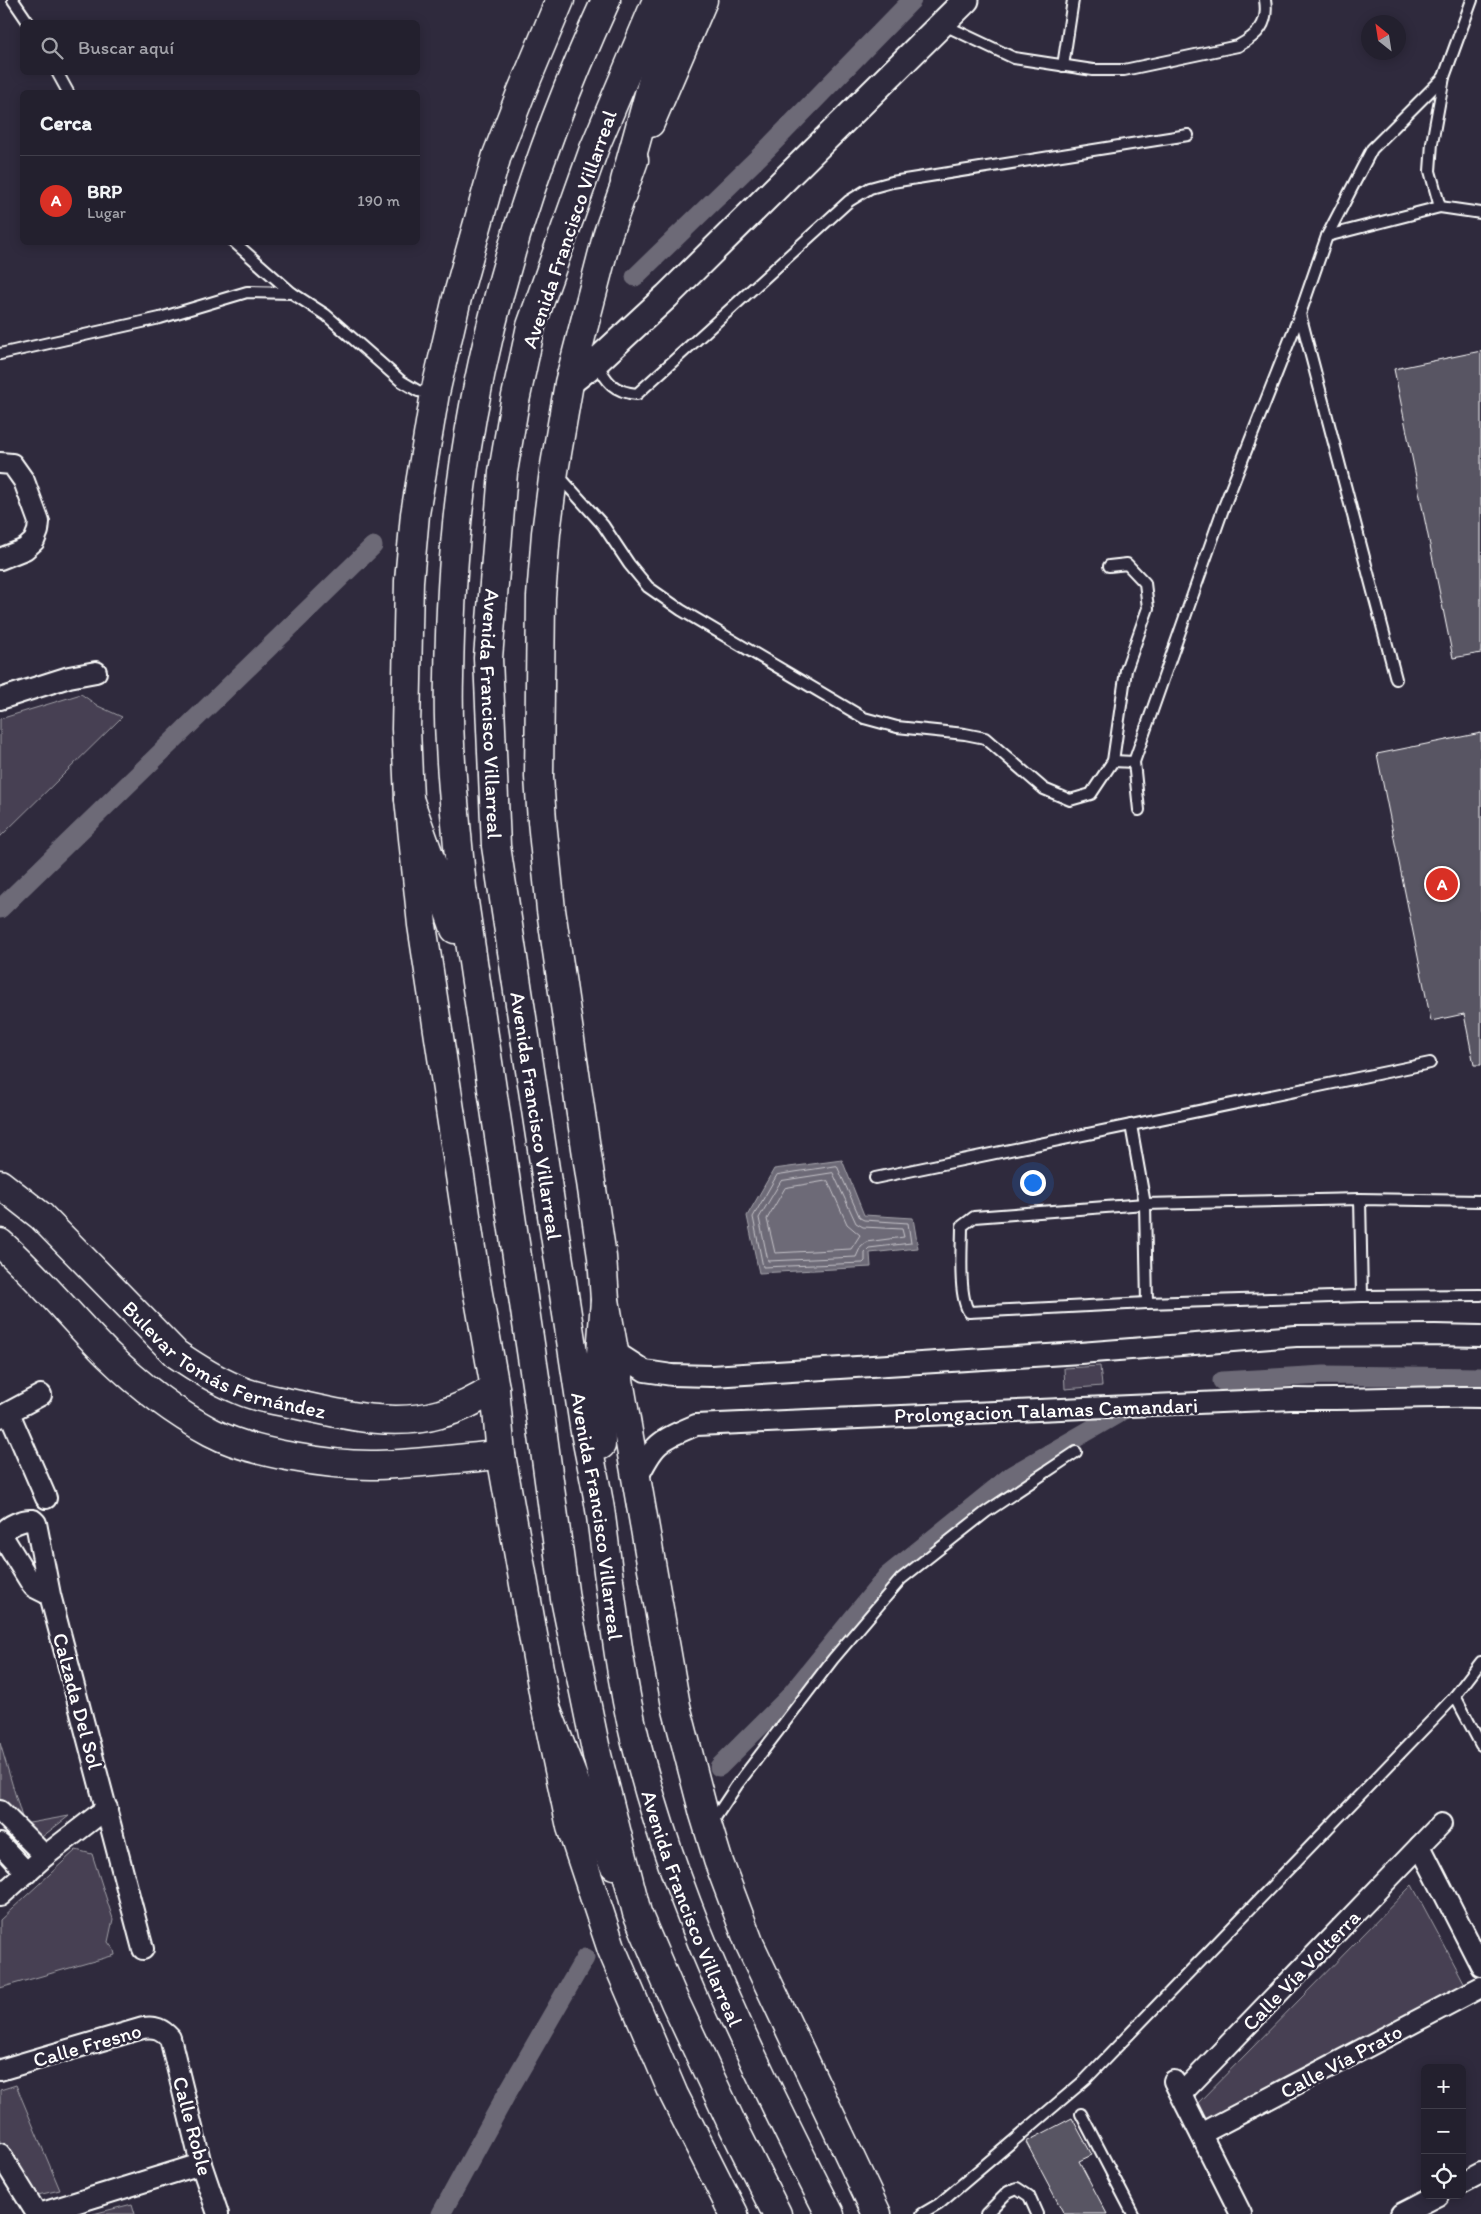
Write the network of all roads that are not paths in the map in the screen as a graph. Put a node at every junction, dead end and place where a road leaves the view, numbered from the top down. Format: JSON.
{"nodes":[{"id":1,"x":13,"y":0,"type":"edge"},
{"id":2,"x":560,"y":0,"type":"edge"},
{"id":3,"x":606,"y":0,"type":"edge"},
{"id":4,"x":657,"y":0,"type":"edge"},
{"id":5,"x":675,"y":0,"type":"edge"},
{"id":6,"x":703,"y":0,"type":"edge"},
{"id":7,"x":966,"y":0,"type":"edge"},
{"id":8,"x":1073,"y":0,"type":"edge"},
{"id":9,"x":1265,"y":0,"type":"edge"},
{"id":10,"x":1472,"y":0,"type":"edge"},
{"id":11,"x":27,"y":20,"type":"edge"},
{"id":12,"x":942,"y":24,"type":"junction"},
{"id":13,"x":1063,"y":66,"type":"junction"},
{"id":14,"x":59,"y":75,"type":"edge"},
{"id":15,"x":1444,"y":77,"type":"junction"},
{"id":16,"x":67,"y":90,"type":"edge"},
{"id":17,"x":1188,"y":135,"type":"dead end"},
{"id":18,"x":625,"y":181,"type":"junction"},
{"id":19,"x":1440,"y":206,"type":"junction"},
{"id":20,"x":1481,"y":213,"type":"edge"},
{"id":21,"x":1327,"y":236,"type":"junction"},
{"id":22,"x":237,"y":245,"type":"edge"},
{"id":23,"x":292,"y":292,"type":"junction"},
{"id":24,"x":1300,"y":314,"type":"junction"},
{"id":25,"x":0,"y":354,"type":"edge"},
{"id":26,"x":597,"y":361,"type":"junction"},
{"id":27,"x":569,"y":383,"type":"junction"},
{"id":28,"x":435,"y":393,"type":"junction"},
{"id":29,"x":0,"y":463,"type":"edge"},
{"id":30,"x":554,"y":471,"type":"junction"},
{"id":31,"x":0,"y":559,"type":"edge"},
{"id":32,"x":1110,"y":566,"type":"dead end"},
{"id":33,"x":96,"y":672,"type":"dead end"},
{"id":34,"x":1396,"y":679,"type":"dead end"},
{"id":35,"x":0,"y":699,"type":"edge"},
{"id":36,"x":1113,"y":761,"type":"junction"},
{"id":37,"x":1134,"y":762,"type":"junction"},
{"id":38,"x":409,"y":799,"type":"junction"},
{"id":39,"x":1140,"y":810,"type":"dead end"},
{"id":40,"x":483,"y":1018,"type":"junction"},
{"id":41,"x":1430,"y":1063,"type":"dead end"},
{"id":42,"x":1131,"y":1125,"type":"junction"},
{"id":43,"x":876,"y":1178,"type":"dead end"},
{"id":44,"x":0,"y":1184,"type":"edge"},
{"id":45,"x":1360,"y":1199,"type":"junction"},
{"id":46,"x":1481,"y":1200,"type":"edge"},
{"id":47,"x":1145,"y":1204,"type":"junction"},
{"id":48,"x":0,"y":1243,"type":"edge"},
{"id":49,"x":1481,"y":1295,"type":"edge"},
{"id":50,"x":1362,"y":1296,"type":"junction"},
{"id":51,"x":605,"y":1300,"type":"junction"},
{"id":52,"x":1148,"y":1303,"type":"junction"},
{"id":53,"x":1481,"y":1336,"type":"edge"},
{"id":54,"x":614,"y":1351,"type":"junction"},
{"id":55,"x":495,"y":1388,"type":"junction"},
{"id":56,"x":41,"y":1395,"type":"dead end"},
{"id":57,"x":1481,"y":1397,"type":"edge"},
{"id":58,"x":4,"y":1415,"type":"edge"},
{"id":59,"x":1076,"y":1452,"type":"dead end"},
{"id":60,"x":502,"y":1455,"type":"junction"},
{"id":61,"x":636,"y":1480,"type":"junction"},
{"id":62,"x":46,"y":1498,"type":"dead end"},
{"id":63,"x":600,"y":1514,"type":"junction"},
{"id":64,"x":50,"y":1595,"type":"dead end"},
{"id":65,"x":1481,"y":1662,"type":"edge"},
{"id":66,"x":1455,"y":1696,"type":"junction"},
{"id":67,"x":546,"y":1708,"type":"junction"},
{"id":68,"x":1481,"y":1745,"type":"edge"},
{"id":69,"x":107,"y":1808,"type":"junction"},
{"id":70,"x":0,"y":1811,"type":"edge"},
{"id":71,"x":1441,"y":1824,"type":"dead end"},
{"id":72,"x":708,"y":1828,"type":"junction"},
{"id":73,"x":0,"y":1844,"type":"edge"},
{"id":74,"x":1420,"y":1846,"type":"junction"},
{"id":75,"x":45,"y":1856,"type":"junction"},
{"id":76,"x":27,"y":1873,"type":"junction"},
{"id":77,"x":0,"y":1896,"type":"edge"},
{"id":78,"x":637,"y":1913,"type":"junction"},
{"id":79,"x":143,"y":1949,"type":"dead end"},
{"id":80,"x":1481,"y":1966,"type":"edge"},
{"id":81,"x":1481,"y":1987,"type":"edge"},
{"id":82,"x":170,"y":2038,"type":"joint"},
{"id":83,"x":0,"y":2070,"type":"edge"},
{"id":84,"x":1082,"y":2114,"type":"dead end"},
{"id":85,"x":1201,"y":2134,"type":"junction"},
{"id":86,"x":0,"y":2154,"type":"edge"},
{"id":87,"x":201,"y":2164,"type":"junction"},
{"id":88,"x":1481,"y":2173,"type":"edge"},
{"id":89,"x":1466,"y":2181,"type":"edge"},
{"id":90,"x":1430,"y":2199,"type":"edge"},
{"id":91,"x":38,"y":2214,"type":"edge"},
{"id":92,"x":218,"y":2214,"type":"edge"},
{"id":93,"x":734,"y":2214,"type":"edge"},
{"id":94,"x":777,"y":2214,"type":"edge"},
{"id":95,"x":830,"y":2214,"type":"edge"},
{"id":96,"x":877,"y":2214,"type":"edge"},
{"id":97,"x":922,"y":2214,"type":"edge"},
{"id":98,"x":986,"y":2214,"type":"edge"},
{"id":99,"x":1037,"y":2214,"type":"edge"},
{"id":100,"x":1132,"y":2214,"type":"edge"},
{"id":101,"x":1241,"y":2214,"type":"edge"},
{"id":102,"x":1401,"y":2214,"type":"edge"}],
"edges":[{"from":1,"to":11,"type":"lane"},
{"from":2,"to":28,"type":"main road"},
{"from":3,"to":40,"type":"main road","name":"Avenida Francisco Villarreal"},
{"from":4,"to":63,"type":"main road","name":"Avenida Francisco Villarreal"},
{"from":5,"to":18,"type":"main road"},
{"from":6,"to":18,"type":"main road","name":"Avenida Francisco Villarreal"},
{"from":7,"to":12,"type":"street"},
{"from":8,"to":13,"type":"lane"},
{"from":9,"to":13,"type":"lane"},
{"from":10,"to":15,"type":"lane"},
{"from":12,"to":13,"type":"lane"},
{"from":12,"to":26,"type":"street"},
{"from":14,"to":16,"type":"lane"},
{"from":15,"to":19,"type":"lane"},
{"from":15,"to":21,"type":"lane"},
{"from":17,"to":26,"type":"lane"},
{"from":18,"to":27,"type":"main road","name":"Avenida Francisco Villarreal"},
{"from":19,"to":20,"type":"lane"},
{"from":19,"to":21,"type":"lane"},
{"from":21,"to":24,"type":"lane"},
{"from":22,"to":23,"type":"lane"},
{"from":23,"to":25,"type":"lane"},
{"from":23,"to":28,"type":"lane"},
{"from":24,"to":34,"type":"lane"},
{"from":24,"to":37,"type":"lane"},
{"from":26,"to":27,"type":"street"},
{"from":27,"to":30,"type":"main road","name":"Avenida Francisco Villarreal"},
{"from":28,"to":38,"type":"main road"},
{"from":29,"to":31,"type":"street"},
{"from":30,"to":36,"type":"lane"},
{"from":30,"to":51,"type":"main road","name":"Avenida Francisco Villarreal"},
{"from":32,"to":36,"type":"lane"},
{"from":33,"to":35,"type":"street"},
{"from":36,"to":37,"type":"lane"},
{"from":37,"to":39,"type":"lane"},
{"from":38,"to":40,"type":"main road"},
{"from":38,"to":55,"type":"main road"},
{"from":40,"to":78,"type":"main road","name":"Avenida Francisco Villarreal"},
{"from":41,"to":42,"type":"lane"},
{"from":42,"to":43,"type":"lane"},
{"from":42,"to":47,"type":"lane"},
{"from":44,"to":55,"type":"main road","name":"Bulevar Tomás Fernández"},
{"from":45,"to":46,"type":"lane"},
{"from":45,"to":47,"type":"lane"},
{"from":45,"to":50,"type":"lane"},
{"from":47,"to":52,"type":"lane"},
{"from":47,"to":52,"type":"lane"},
{"from":48,"to":60,"type":"main road"},
{"from":49,"to":50,"type":"lane"},
{"from":50,"to":52,"type":"lane"},
{"from":51,"to":54,"type":"main road","name":"Avenida Francisco Villarreal"},
{"from":51,"to":63,"type":"main road"},
{"from":53,"to":54,"type":"street"},
{"from":54,"to":61,"type":"main road","name":"Avenida Francisco Villarreal"},
{"from":55,"to":60,"type":"main road"},
{"from":56,"to":58,"type":"street"},
{"from":57,"to":61,"type":"street","name":"Prolongacion Talamas Camandari"},
{"from":58,"to":62,"type":"street"},
{"from":59,"to":72,"type":"lane"},
{"from":60,"to":67,"type":"main road"},
{"from":61,"to":72,"type":"main road","name":"Avenida Francisco Villarreal"},
{"from":63,"to":95,"type":"main road","name":"Avenida Francisco Villarreal"},
{"from":64,"to":69,"type":"street","name":"Calzada Del Sol"},
{"from":65,"to":66,"type":"lane"},
{"from":66,"to":68,"type":"lane"},
{"from":66,"to":97,"type":"lane"},
{"from":67,"to":78,"type":"main road"},
{"from":67,"to":93,"type":"main road"},
{"from":69,"to":75,"type":"street"},
{"from":69,"to":79,"type":"street","name":"Calzada Del Sol"},
{"from":70,"to":75,"type":"street"},
{"from":71,"to":74,"type":"street","name":"Calle Vía Volterra"},
{"from":72,"to":96,"type":"main road","name":"Avenida Francisco Villarreal"},
{"from":73,"to":76,"type":"street"},
{"from":74,"to":80,"type":"street"},
{"from":74,"to":85,"type":"street","name":"Calle Vía Volterra"},
{"from":75,"to":76,"type":"street"},
{"from":76,"to":77,"type":"street"},
{"from":78,"to":94,"type":"main road","name":"Avenida Francisco Villarreal"},
{"from":81,"to":85,"type":"street","name":"Calle Vía Prato"},
{"from":82,"to":83,"type":"street","name":"Calle Fresno"},
{"from":82,"to":87,"type":"street","name":"Calle Roble"},
{"from":84,"to":100,"type":"lane"},
{"from":85,"to":101,"type":"street","name":"Calle Vía Volterra"},
{"from":86,"to":91,"type":"street"},
{"from":87,"to":91,"type":"street"},
{"from":87,"to":92,"type":"street","name":"Calle Roble"},
{"from":88,"to":89,"type":"street"},
{"from":90,"to":102,"type":"street"},
{"from":98,"to":99,"type":"lane"}]}
